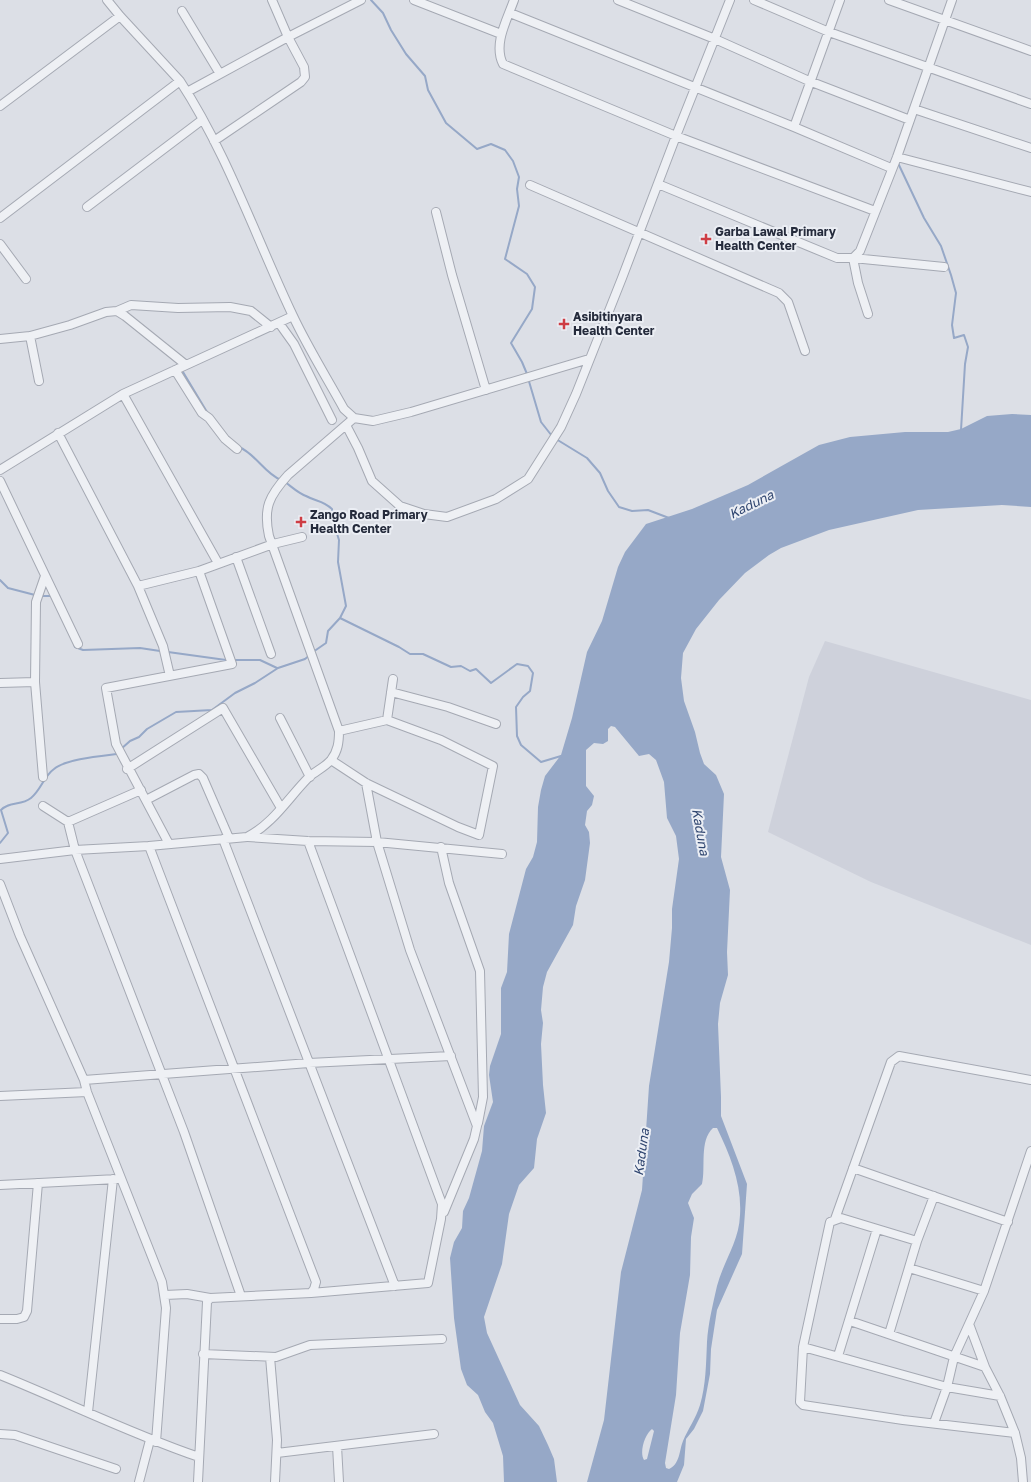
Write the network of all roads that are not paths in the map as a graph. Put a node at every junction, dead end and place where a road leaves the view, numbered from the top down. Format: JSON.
{"nodes":[{"id":1,"x":107,"y":0,"type":"edge"},
{"id":2,"x":272,"y":0,"type":"edge"},
{"id":3,"x":361,"y":0,"type":"edge"},
{"id":4,"x":414,"y":0,"type":"edge"},
{"id":5,"x":514,"y":0,"type":"edge"},
{"id":6,"x":618,"y":0,"type":"edge"},
{"id":7,"x":730,"y":0,"type":"edge"},
{"id":8,"x":754,"y":0,"type":"edge"},
{"id":9,"x":840,"y":0,"type":"edge"},
{"id":10,"x":888,"y":0,"type":"edge"},
{"id":11,"x":952,"y":0,"type":"edge"},
{"id":12,"x":182,"y":12,"type":"dead end"},
{"id":13,"x":510,"y":13,"type":"junction"},
{"id":14,"x":120,"y":16,"type":"junction"},
{"id":15,"x":945,"y":20,"type":"junction"},
{"id":16,"x":829,"y":32,"type":"junction"},
{"id":17,"x":501,"y":34,"type":"junction"},
{"id":18,"x":288,"y":37,"type":"junction"},
{"id":19,"x":715,"y":39,"type":"junction"},
{"id":20,"x":1031,"y":51,"type":"edge"},
{"id":21,"x":929,"y":68,"type":"junction"},
{"id":22,"x":220,"y":74,"type":"junction"},
{"id":23,"x":180,"y":81,"type":"junction"},
{"id":24,"x":809,"y":81,"type":"junction"},
{"id":25,"x":696,"y":87,"type":"junction"},
{"id":26,"x":187,"y":92,"type":"junction"},
{"id":27,"x":1031,"y":104,"type":"edge"},
{"id":28,"x":0,"y":106,"type":"edge"},
{"id":29,"x":914,"y":109,"type":"junction"},
{"id":30,"x":202,"y":120,"type":"junction"},
{"id":31,"x":910,"y":120,"type":"junction"},
{"id":32,"x":794,"y":127,"type":"junction"},
{"id":33,"x":676,"y":136,"type":"junction"},
{"id":34,"x":214,"y":141,"type":"junction"},
{"id":35,"x":1031,"y":148,"type":"edge"},
{"id":36,"x":897,"y":158,"type":"junction"},
{"id":37,"x":891,"y":168,"type":"junction"},
{"id":38,"x":658,"y":184,"type":"junction"},
{"id":39,"x":530,"y":186,"type":"dead end"},
{"id":40,"x":1031,"y":192,"type":"edge"},
{"id":41,"x":87,"y":207,"type":"dead end"},
{"id":42,"x":875,"y":211,"type":"junction"},
{"id":43,"x":436,"y":212,"type":"dead end"},
{"id":44,"x":0,"y":218,"type":"edge"},
{"id":45,"x":640,"y":232,"type":"junction"},
{"id":46,"x":0,"y":244,"type":"edge"},
{"id":47,"x":853,"y":258,"type":"junction"},
{"id":48,"x":944,"y":267,"type":"dead end"},
{"id":49,"x":26,"y":279,"type":"dead end"},
{"id":50,"x":117,"y":312,"type":"junction"},
{"id":51,"x":868,"y":314,"type":"dead end"},
{"id":52,"x":293,"y":316,"type":"junction"},
{"id":53,"x":279,"y":323,"type":"junction"},
{"id":54,"x":271,"y":327,"type":"junction"},
{"id":55,"x":30,"y":336,"type":"junction"},
{"id":56,"x":0,"y":339,"type":"edge"},
{"id":57,"x":805,"y":351,"type":"dead end"},
{"id":58,"x":589,"y":359,"type":"junction"},
{"id":59,"x":186,"y":365,"type":"junction"},
{"id":60,"x":176,"y":370,"type":"junction"},
{"id":61,"x":39,"y":380,"type":"dead end"},
{"id":62,"x":486,"y":390,"type":"junction"},
{"id":63,"x":123,"y":394,"type":"junction"},
{"id":64,"x":354,"y":418,"type":"junction"},
{"id":65,"x":332,"y":420,"type":"dead end"},
{"id":66,"x":346,"y":425,"type":"junction"},
{"id":67,"x":58,"y":432,"type":"junction"},
{"id":68,"x":237,"y":449,"type":"dead end"},
{"id":69,"x":0,"y":470,"type":"edge"},
{"id":70,"x":0,"y":482,"type":"edge"},
{"id":71,"x":302,"y":537,"type":"dead end"},
{"id":72,"x":273,"y":544,"type":"junction"},
{"id":73,"x":236,"y":557,"type":"junction"},
{"id":74,"x":218,"y":563,"type":"junction"},
{"id":75,"x":199,"y":571,"type":"junction"},
{"id":76,"x":46,"y":576,"type":"junction"},
{"id":77,"x":138,"y":586,"type":"junction"},
{"id":78,"x":78,"y":644,"type":"dead end"},
{"id":79,"x":271,"y":654,"type":"dead end"},
{"id":80,"x":170,"y":676,"type":"junction"},
{"id":81,"x":393,"y":679,"type":"dead end"},
{"id":82,"x":35,"y":682,"type":"junction"},
{"id":83,"x":0,"y":683,"type":"edge"},
{"id":84,"x":391,"y":692,"type":"junction"},
{"id":85,"x":280,"y":718,"type":"dead end"},
{"id":86,"x":387,"y":720,"type":"junction"},
{"id":87,"x":496,"y":724,"type":"dead end"},
{"id":88,"x":339,"y":731,"type":"junction"},
{"id":89,"x":331,"y":760,"type":"junction"},
{"id":90,"x":128,"y":769,"type":"junction"},
{"id":91,"x":43,"y":776,"type":"dead end"},
{"id":92,"x":310,"y":777,"type":"junction"},
{"id":93,"x":366,"y":783,"type":"junction"},
{"id":94,"x":141,"y":790,"type":"junction"},
{"id":95,"x":146,"y":800,"type":"junction"},
{"id":96,"x":43,"y":806,"type":"dead end"},
{"id":97,"x":281,"y":808,"type":"junction"},
{"id":98,"x":68,"y":822,"type":"junction"},
{"id":99,"x":247,"y":837,"type":"junction"},
{"id":100,"x":226,"y":838,"type":"junction"},
{"id":101,"x":308,"y":841,"type":"junction"},
{"id":102,"x":378,"y":842,"type":"junction"},
{"id":103,"x":169,"y":844,"type":"junction"},
{"id":104,"x":149,"y":846,"type":"junction"},
{"id":105,"x":441,"y":847,"type":"junction"},
{"id":106,"x":75,"y":850,"type":"junction"},
{"id":107,"x":502,"y":854,"type":"dead end"},
{"id":108,"x":0,"y":859,"type":"edge"},
{"id":109,"x":0,"y":884,"type":"edge"},
{"id":110,"x":451,"y":1056,"type":"junction"},
{"id":111,"x":389,"y":1059,"type":"junction"},
{"id":112,"x":309,"y":1063,"type":"junction"},
{"id":113,"x":234,"y":1069,"type":"junction"},
{"id":114,"x":162,"y":1075,"type":"junction"},
{"id":115,"x":84,"y":1080,"type":"junction"},
{"id":116,"x":1031,"y":1080,"type":"edge"},
{"id":117,"x":86,"y":1092,"type":"junction"},
{"id":118,"x":0,"y":1096,"type":"edge"},
{"id":119,"x":477,"y":1126,"type":"junction"},
{"id":120,"x":1031,"y":1151,"type":"edge"},
{"id":121,"x":853,"y":1168,"type":"junction"},
{"id":122,"x":117,"y":1179,"type":"junction"},
{"id":123,"x":38,"y":1183,"type":"junction"},
{"id":124,"x":0,"y":1186,"type":"edge"},
{"id":125,"x":934,"y":1196,"type":"junction"},
{"id":126,"x":441,"y":1219,"type":"junction"},
{"id":127,"x":835,"y":1219,"type":"junction"},
{"id":128,"x":1008,"y":1222,"type":"junction"},
{"id":129,"x":877,"y":1229,"type":"junction"},
{"id":130,"x":917,"y":1241,"type":"junction"},
{"id":131,"x":909,"y":1268,"type":"junction"},
{"id":132,"x":395,"y":1286,"type":"junction"},
{"id":133,"x":984,"y":1291,"type":"junction"},
{"id":134,"x":311,"y":1293,"type":"junction"},
{"id":135,"x":165,"y":1295,"type":"junction"},
{"id":136,"x":241,"y":1296,"type":"junction"},
{"id":137,"x":210,"y":1298,"type":"junction"},
{"id":138,"x":0,"y":1319,"type":"edge"},
{"id":139,"x":850,"y":1322,"type":"junction"},
{"id":140,"x":969,"y":1324,"type":"junction"},
{"id":141,"x":889,"y":1334,"type":"junction"},
{"id":142,"x":442,"y":1339,"type":"dead end"},
{"id":143,"x":803,"y":1347,"type":"junction"},
{"id":144,"x":203,"y":1354,"type":"junction"},
{"id":145,"x":838,"y":1356,"type":"junction"},
{"id":146,"x":270,"y":1357,"type":"junction"},
{"id":147,"x":954,"y":1357,"type":"junction"},
{"id":148,"x":985,"y":1368,"type":"junction"},
{"id":149,"x":0,"y":1375,"type":"edge"},
{"id":150,"x":946,"y":1387,"type":"junction"},
{"id":151,"x":1000,"y":1396,"type":"junction"},
{"id":152,"x":88,"y":1412,"type":"junction"},
{"id":153,"x":934,"y":1423,"type":"junction"},
{"id":154,"x":1015,"y":1433,"type":"junction"},
{"id":155,"x":0,"y":1434,"type":"edge"},
{"id":156,"x":434,"y":1434,"type":"dead end"},
{"id":157,"x":153,"y":1441,"type":"junction"},
{"id":158,"x":337,"y":1446,"type":"junction"},
{"id":159,"x":277,"y":1453,"type":"junction"},
{"id":160,"x":200,"y":1457,"type":"junction"},
{"id":161,"x":116,"y":1469,"type":"dead end"},
{"id":162,"x":139,"y":1482,"type":"edge"},
{"id":163,"x":198,"y":1482,"type":"edge"},
{"id":164,"x":275,"y":1482,"type":"edge"},
{"id":165,"x":339,"y":1482,"type":"edge"},
{"id":166,"x":1023,"y":1482,"type":"edge"}],
"edges":[{"from":1,"to":14,"type":"street"},
{"from":2,"to":18,"type":"street"},
{"from":3,"to":18,"type":"street"},
{"from":4,"to":17,"type":"street"},
{"from":5,"to":13,"type":"street"},
{"from":6,"to":19,"type":"street"},
{"from":7,"to":19,"type":"street"},
{"from":8,"to":16,"type":"street"},
{"from":9,"to":16,"type":"street"},
{"from":10,"to":15,"type":"street"},
{"from":11,"to":15,"type":"street"},
{"from":12,"to":22,"type":"street"},
{"from":13,"to":17,"type":"street"},
{"from":13,"to":25,"type":"street"},
{"from":14,"to":23,"type":"street"},
{"from":14,"to":28,"type":"street"},
{"from":15,"to":20,"type":"street"},
{"from":15,"to":21,"type":"street"},
{"from":16,"to":21,"type":"street"},
{"from":16,"to":24,"type":"street"},
{"from":17,"to":33,"type":"street"},
{"from":18,"to":22,"type":"street"},
{"from":18,"to":34,"type":"street"},
{"from":19,"to":24,"type":"street"},
{"from":19,"to":25,"type":"street"},
{"from":21,"to":27,"type":"street"},
{"from":21,"to":29,"type":"street"},
{"from":22,"to":26,"type":"street"},
{"from":23,"to":26,"type":"street"},
{"from":23,"to":44,"type":"street"},
{"from":24,"to":31,"type":"street"},
{"from":24,"to":32,"type":"street"},
{"from":25,"to":32,"type":"street"},
{"from":25,"to":33,"type":"street"},
{"from":26,"to":30,"type":"street"},
{"from":29,"to":31,"type":"street"},
{"from":29,"to":35,"type":"street"},
{"from":30,"to":34,"type":"street"},
{"from":30,"to":41,"type":"street"},
{"from":31,"to":36,"type":"street"},
{"from":32,"to":37,"type":"street"},
{"from":33,"to":38,"type":"street"},
{"from":33,"to":42,"type":"street"},
{"from":34,"to":52,"type":"street"},
{"from":36,"to":37,"type":"street"},
{"from":36,"to":40,"type":"street"},
{"from":37,"to":42,"type":"street"},
{"from":38,"to":45,"type":"street"},
{"from":38,"to":47,"type":"street"},
{"from":39,"to":45,"type":"street"},
{"from":42,"to":47,"type":"street"},
{"from":43,"to":62,"type":"street"},
{"from":45,"to":57,"type":"street"},
{"from":45,"to":58,"type":"street"},
{"from":46,"to":49,"type":"street"},
{"from":47,"to":48,"type":"street"},
{"from":47,"to":51,"type":"street"},
{"from":50,"to":54,"type":"street"},
{"from":50,"to":55,"type":"street"},
{"from":50,"to":59,"type":"street"},
{"from":52,"to":53,"type":"street"},
{"from":52,"to":64,"type":"street"},
{"from":53,"to":54,"type":"street"},
{"from":53,"to":65,"type":"street"},
{"from":54,"to":59,"type":"street"},
{"from":55,"to":56,"type":"street"},
{"from":55,"to":61,"type":"street"},
{"from":58,"to":62,"type":"street"},
{"from":58,"to":66,"type":"street"},
{"from":59,"to":60,"type":"street"},
{"from":60,"to":63,"type":"street"},
{"from":60,"to":68,"type":"street"},
{"from":62,"to":64,"type":"street"},
{"from":63,"to":67,"type":"street"},
{"from":63,"to":74,"type":"street"},
{"from":64,"to":66,"type":"street"},
{"from":66,"to":72,"type":"street"},
{"from":67,"to":69,"type":"street"},
{"from":67,"to":77,"type":"street"},
{"from":70,"to":76,"type":"street"},
{"from":71,"to":72,"type":"street"},
{"from":72,"to":73,"type":"street"},
{"from":72,"to":88,"type":"street"},
{"from":73,"to":74,"type":"street"},
{"from":73,"to":79,"type":"street"},
{"from":74,"to":75,"type":"street"},
{"from":75,"to":77,"type":"street"},
{"from":75,"to":80,"type":"street"},
{"from":76,"to":78,"type":"street"},
{"from":76,"to":82,"type":"street"},
{"from":77,"to":80,"type":"street"},
{"from":80,"to":90,"type":"street"},
{"from":81,"to":84,"type":"street"},
{"from":82,"to":83,"type":"street"},
{"from":82,"to":91,"type":"street"},
{"from":84,"to":86,"type":"street"},
{"from":84,"to":87,"type":"street"},
{"from":85,"to":92,"type":"street"},
{"from":86,"to":88,"type":"street"},
{"from":86,"to":93,"type":"street"},
{"from":88,"to":89,"type":"street"},
{"from":89,"to":92,"type":"street"},
{"from":89,"to":93,"type":"street"},
{"from":90,"to":94,"type":"street"},
{"from":90,"to":97,"type":"street"},
{"from":92,"to":97,"type":"street"},
{"from":93,"to":102,"type":"street"},
{"from":94,"to":95,"type":"street"},
{"from":94,"to":98,"type":"street"},
{"from":95,"to":100,"type":"street"},
{"from":95,"to":103,"type":"street"},
{"from":96,"to":98,"type":"street"},
{"from":97,"to":99,"type":"street"},
{"from":98,"to":106,"type":"street"},
{"from":99,"to":100,"type":"street"},
{"from":99,"to":101,"type":"street"},
{"from":100,"to":103,"type":"street"},
{"from":100,"to":112,"type":"street"},
{"from":101,"to":102,"type":"street"},
{"from":101,"to":111,"type":"street"},
{"from":102,"to":105,"type":"street"},
{"from":102,"to":110,"type":"street"},
{"from":103,"to":104,"type":"street"},
{"from":104,"to":106,"type":"street"},
{"from":104,"to":113,"type":"street"},
{"from":105,"to":107,"type":"street"},
{"from":105,"to":119,"type":"street"},
{"from":106,"to":108,"type":"street"},
{"from":106,"to":114,"type":"street"},
{"from":109,"to":115,"type":"street"},
{"from":110,"to":111,"type":"street"},
{"from":110,"to":119,"type":"street"},
{"from":111,"to":112,"type":"street"},
{"from":111,"to":126,"type":"street"},
{"from":112,"to":113,"type":"street"},
{"from":112,"to":132,"type":"street"},
{"from":113,"to":114,"type":"street"},
{"from":113,"to":134,"type":"street"},
{"from":114,"to":115,"type":"street"},
{"from":114,"to":136,"type":"street"},
{"from":115,"to":117,"type":"street"},
{"from":116,"to":121,"type":"street"},
{"from":117,"to":118,"type":"street"},
{"from":117,"to":122,"type":"street"},
{"from":119,"to":126,"type":"street"},
{"from":120,"to":128,"type":"street"},
{"from":121,"to":125,"type":"street"},
{"from":121,"to":127,"type":"street"},
{"from":122,"to":123,"type":"street"},
{"from":122,"to":135,"type":"street"},
{"from":122,"to":152,"type":"street"},
{"from":123,"to":124,"type":"street"},
{"from":123,"to":138,"type":"street"},
{"from":125,"to":128,"type":"street"},
{"from":125,"to":130,"type":"street"},
{"from":126,"to":132,"type":"street"},
{"from":127,"to":129,"type":"street"},
{"from":127,"to":143,"type":"street"},
{"from":128,"to":133,"type":"street"},
{"from":129,"to":130,"type":"street"},
{"from":129,"to":139,"type":"street"},
{"from":130,"to":131,"type":"street"},
{"from":131,"to":133,"type":"street"},
{"from":131,"to":141,"type":"street"},
{"from":132,"to":134,"type":"street"},
{"from":133,"to":140,"type":"street"},
{"from":134,"to":136,"type":"street"},
{"from":135,"to":137,"type":"street"},
{"from":135,"to":157,"type":"street"},
{"from":136,"to":137,"type":"street"},
{"from":137,"to":144,"type":"street"},
{"from":139,"to":141,"type":"street"},
{"from":139,"to":145,"type":"street"},
{"from":140,"to":147,"type":"street"},
{"from":140,"to":148,"type":"street"},
{"from":141,"to":147,"type":"street"},
{"from":142,"to":146,"type":"street"},
{"from":143,"to":145,"type":"street"},
{"from":143,"to":153,"type":"street"},
{"from":144,"to":146,"type":"street"},
{"from":144,"to":160,"type":"street"},
{"from":145,"to":150,"type":"street"},
{"from":146,"to":159,"type":"street"},
{"from":147,"to":148,"type":"street"},
{"from":147,"to":150,"type":"street"},
{"from":148,"to":151,"type":"street"},
{"from":149,"to":152,"type":"street"},
{"from":150,"to":151,"type":"street"},
{"from":150,"to":153,"type":"street"},
{"from":151,"to":154,"type":"street"},
{"from":152,"to":157,"type":"street"},
{"from":153,"to":154,"type":"street"},
{"from":154,"to":166,"type":"street"},
{"from":155,"to":161,"type":"street"},
{"from":156,"to":158,"type":"street"},
{"from":157,"to":160,"type":"street"},
{"from":157,"to":162,"type":"street"},
{"from":158,"to":159,"type":"street"},
{"from":158,"to":165,"type":"street"},
{"from":159,"to":164,"type":"street"},
{"from":160,"to":163,"type":"street"}]}
